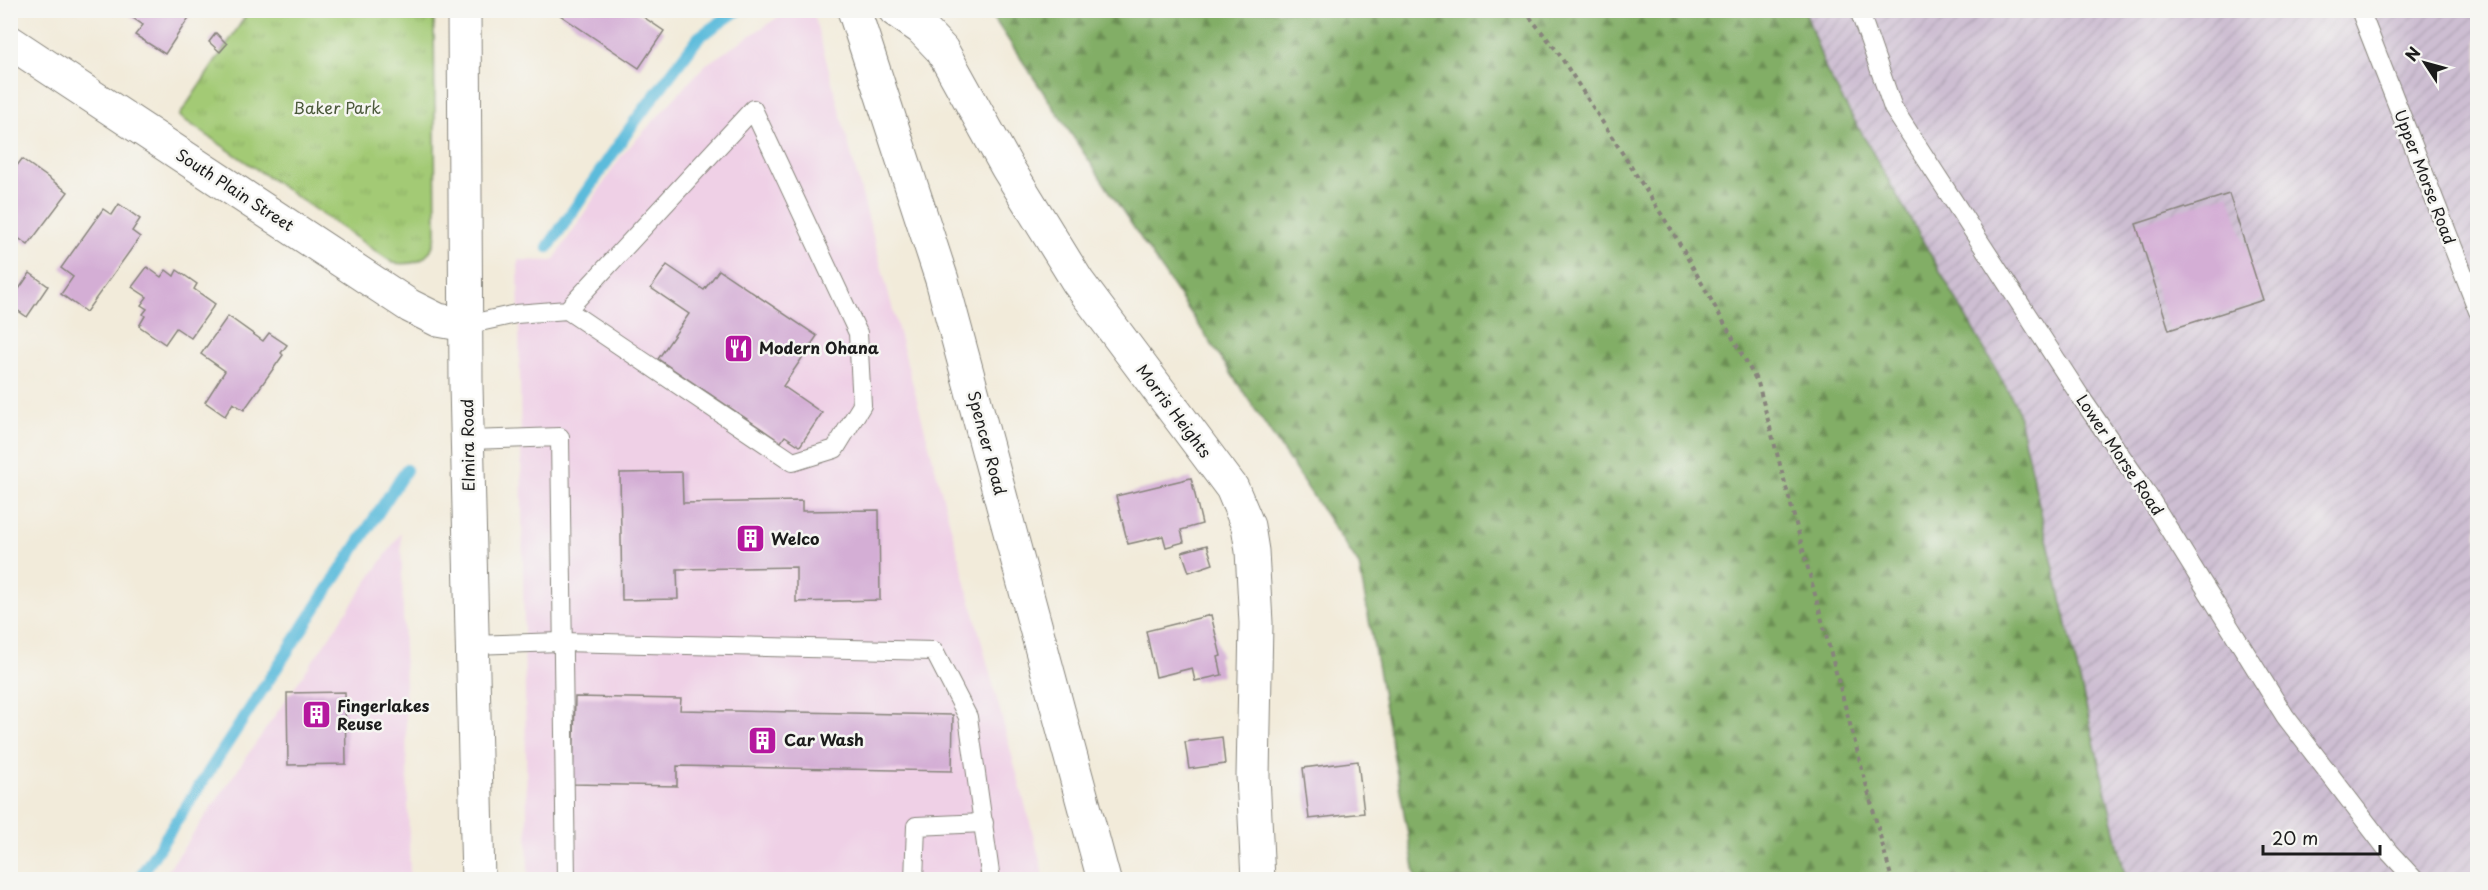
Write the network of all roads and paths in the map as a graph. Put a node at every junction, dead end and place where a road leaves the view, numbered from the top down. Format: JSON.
{"nodes":[{"id":1,"x":464,"y":10,"type":"edge"},
{"id":2,"x":854,"y":10,"type":"edge"},
{"id":3,"x":895,"y":10,"type":"edge"},
{"id":4,"x":1524,"y":10,"type":"edge"},
{"id":5,"x":2360,"y":10,"type":"edge"},
{"id":6,"x":1861,"y":15,"type":"edge"},
{"id":7,"x":10,"y":42,"type":"edge"},
{"id":8,"x":567,"y":310,"type":"junction"},
{"id":9,"x":2478,"y":311,"type":"edge"},
{"id":10,"x":466,"y":325,"type":"junction"},
{"id":11,"x":468,"y":440,"type":"junction"},
{"id":12,"x":561,"y":642,"type":"junction"},
{"id":13,"x":472,"y":645,"type":"junction"},
{"id":14,"x":984,"y":823,"type":"junction"},
{"id":15,"x":478,"y":879,"type":"edge"},
{"id":16,"x":566,"y":879,"type":"edge"},
{"id":17,"x":914,"y":879,"type":"edge"},
{"id":18,"x":991,"y":879,"type":"edge"},
{"id":19,"x":1104,"y":879,"type":"edge"},
{"id":20,"x":1258,"y":879,"type":"edge"},
{"id":21,"x":1892,"y":879,"type":"edge"},
{"id":22,"x":2415,"y":879,"type":"edge"}],
"edges":[{"from":1,"to":10,"type":"street","name":"Elmira Road"},
{"from":2,"to":19,"type":"street","name":"Spencer Road"},
{"from":3,"to":20,"type":"street","name":"Morris Heights"},
{"from":4,"to":21,"type":"path"},
{"from":5,"to":9,"type":"lane","name":"Upper Morse Road"},
{"from":6,"to":22,"type":"lane","name":"Lower Morse Road"},
{"from":7,"to":10,"type":"street","name":"South Plain Street"},
{"from":8,"to":8,"type":"lane"},
{"from":8,"to":10,"type":"lane"},
{"from":10,"to":11,"type":"street","name":"Elmira Road"},
{"from":11,"to":12,"type":"lane"},
{"from":11,"to":13,"type":"street","name":"Elmira Road"},
{"from":12,"to":13,"type":"lane"},
{"from":12,"to":14,"type":"lane"},
{"from":12,"to":16,"type":"lane"},
{"from":13,"to":15,"type":"street","name":"Elmira Road"},
{"from":14,"to":17,"type":"lane"},
{"from":14,"to":18,"type":"lane"}]}
